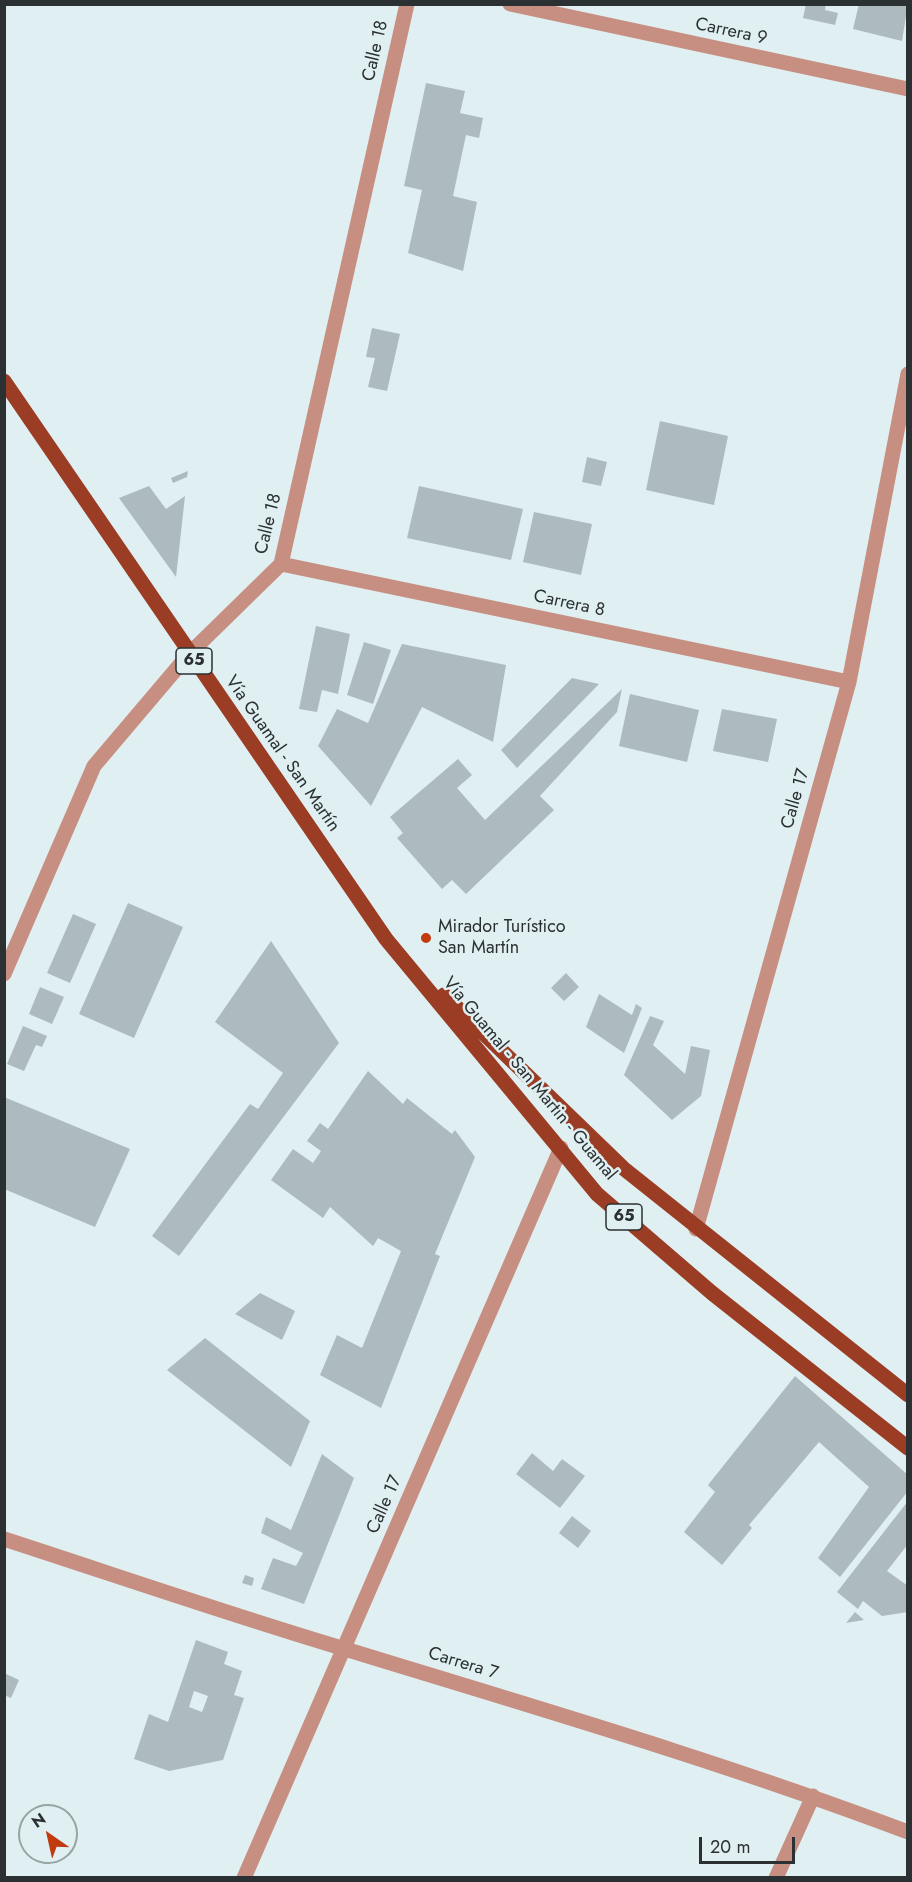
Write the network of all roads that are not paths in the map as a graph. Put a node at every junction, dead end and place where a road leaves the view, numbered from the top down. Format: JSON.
{"nodes":[{"id":1,"x":407,"y":4,"type":"edge"},
{"id":2,"x":510,"y":4,"type":"edge"},
{"id":3,"x":908,"y":89,"type":"edge"},
{"id":4,"x":908,"y":374,"type":"edge"},
{"id":5,"x":4,"y":381,"type":"edge"},
{"id":6,"x":281,"y":564,"type":"junction"},
{"id":7,"x":189,"y":654,"type":"junction"},
{"id":8,"x":849,"y":682,"type":"junction"},
{"id":9,"x":386,"y":939,"type":"junction"},
{"id":10,"x":4,"y":974,"type":"edge"},
{"id":11,"x":561,"y":1148,"type":"junction"},
{"id":12,"x":696,"y":1228,"type":"junction"},
{"id":13,"x":908,"y":1395,"type":"edge"},
{"id":14,"x":908,"y":1448,"type":"edge"},
{"id":15,"x":4,"y":1539,"type":"edge"},
{"id":16,"x":343,"y":1649,"type":"junction"},
{"id":17,"x":813,"y":1796,"type":"junction"},
{"id":18,"x":908,"y":1832,"type":"edge"},
{"id":19,"x":244,"y":1878,"type":"edge"},
{"id":20,"x":776,"y":1878,"type":"edge"}],
"edges":[{"from":1,"to":6,"type":"street","name":"Calle 18"},
{"from":2,"to":3,"type":"street","name":"Carrera 9"},
{"from":4,"to":8,"type":"street","name":"Calle 17"},
{"from":5,"to":7,"type":"main road","name":"Vía Guamal - San Martín","number":"65"},
{"from":6,"to":7,"type":"street","name":"Calle 18"},
{"from":6,"to":8,"type":"street","name":"Carrera 8"},
{"from":7,"to":9,"type":"main road","name":"Vía Guamal - San Martín","number":"65"},
{"from":7,"to":10,"type":"street","name":"Calle 18"},
{"from":8,"to":12,"type":"street","name":"Calle 17"},
{"from":9,"to":11,"type":"main road","name":"Vía Guamal - San Martin - Guamal","number":"65"},
{"from":9,"to":12,"type":"main road","name":"Vía Guamal - San Martin - Guamal","number":"65"},
{"from":11,"to":14,"type":"main road","name":"Vía Guamal - San Martin - Guamal","number":"65"},
{"from":11,"to":16,"type":"street","name":"Calle 17"},
{"from":12,"to":13,"type":"main road","name":"Vía Guamal - San Martin - Guamal","number":"65"},
{"from":15,"to":16,"type":"street","name":"Carrera 7"},
{"from":16,"to":17,"type":"street","name":"Carrera 7"},
{"from":16,"to":19,"type":"street","name":"Calle 17"},
{"from":17,"to":18,"type":"street","name":"Carrera 7"},
{"from":17,"to":20,"type":"street"}]}
